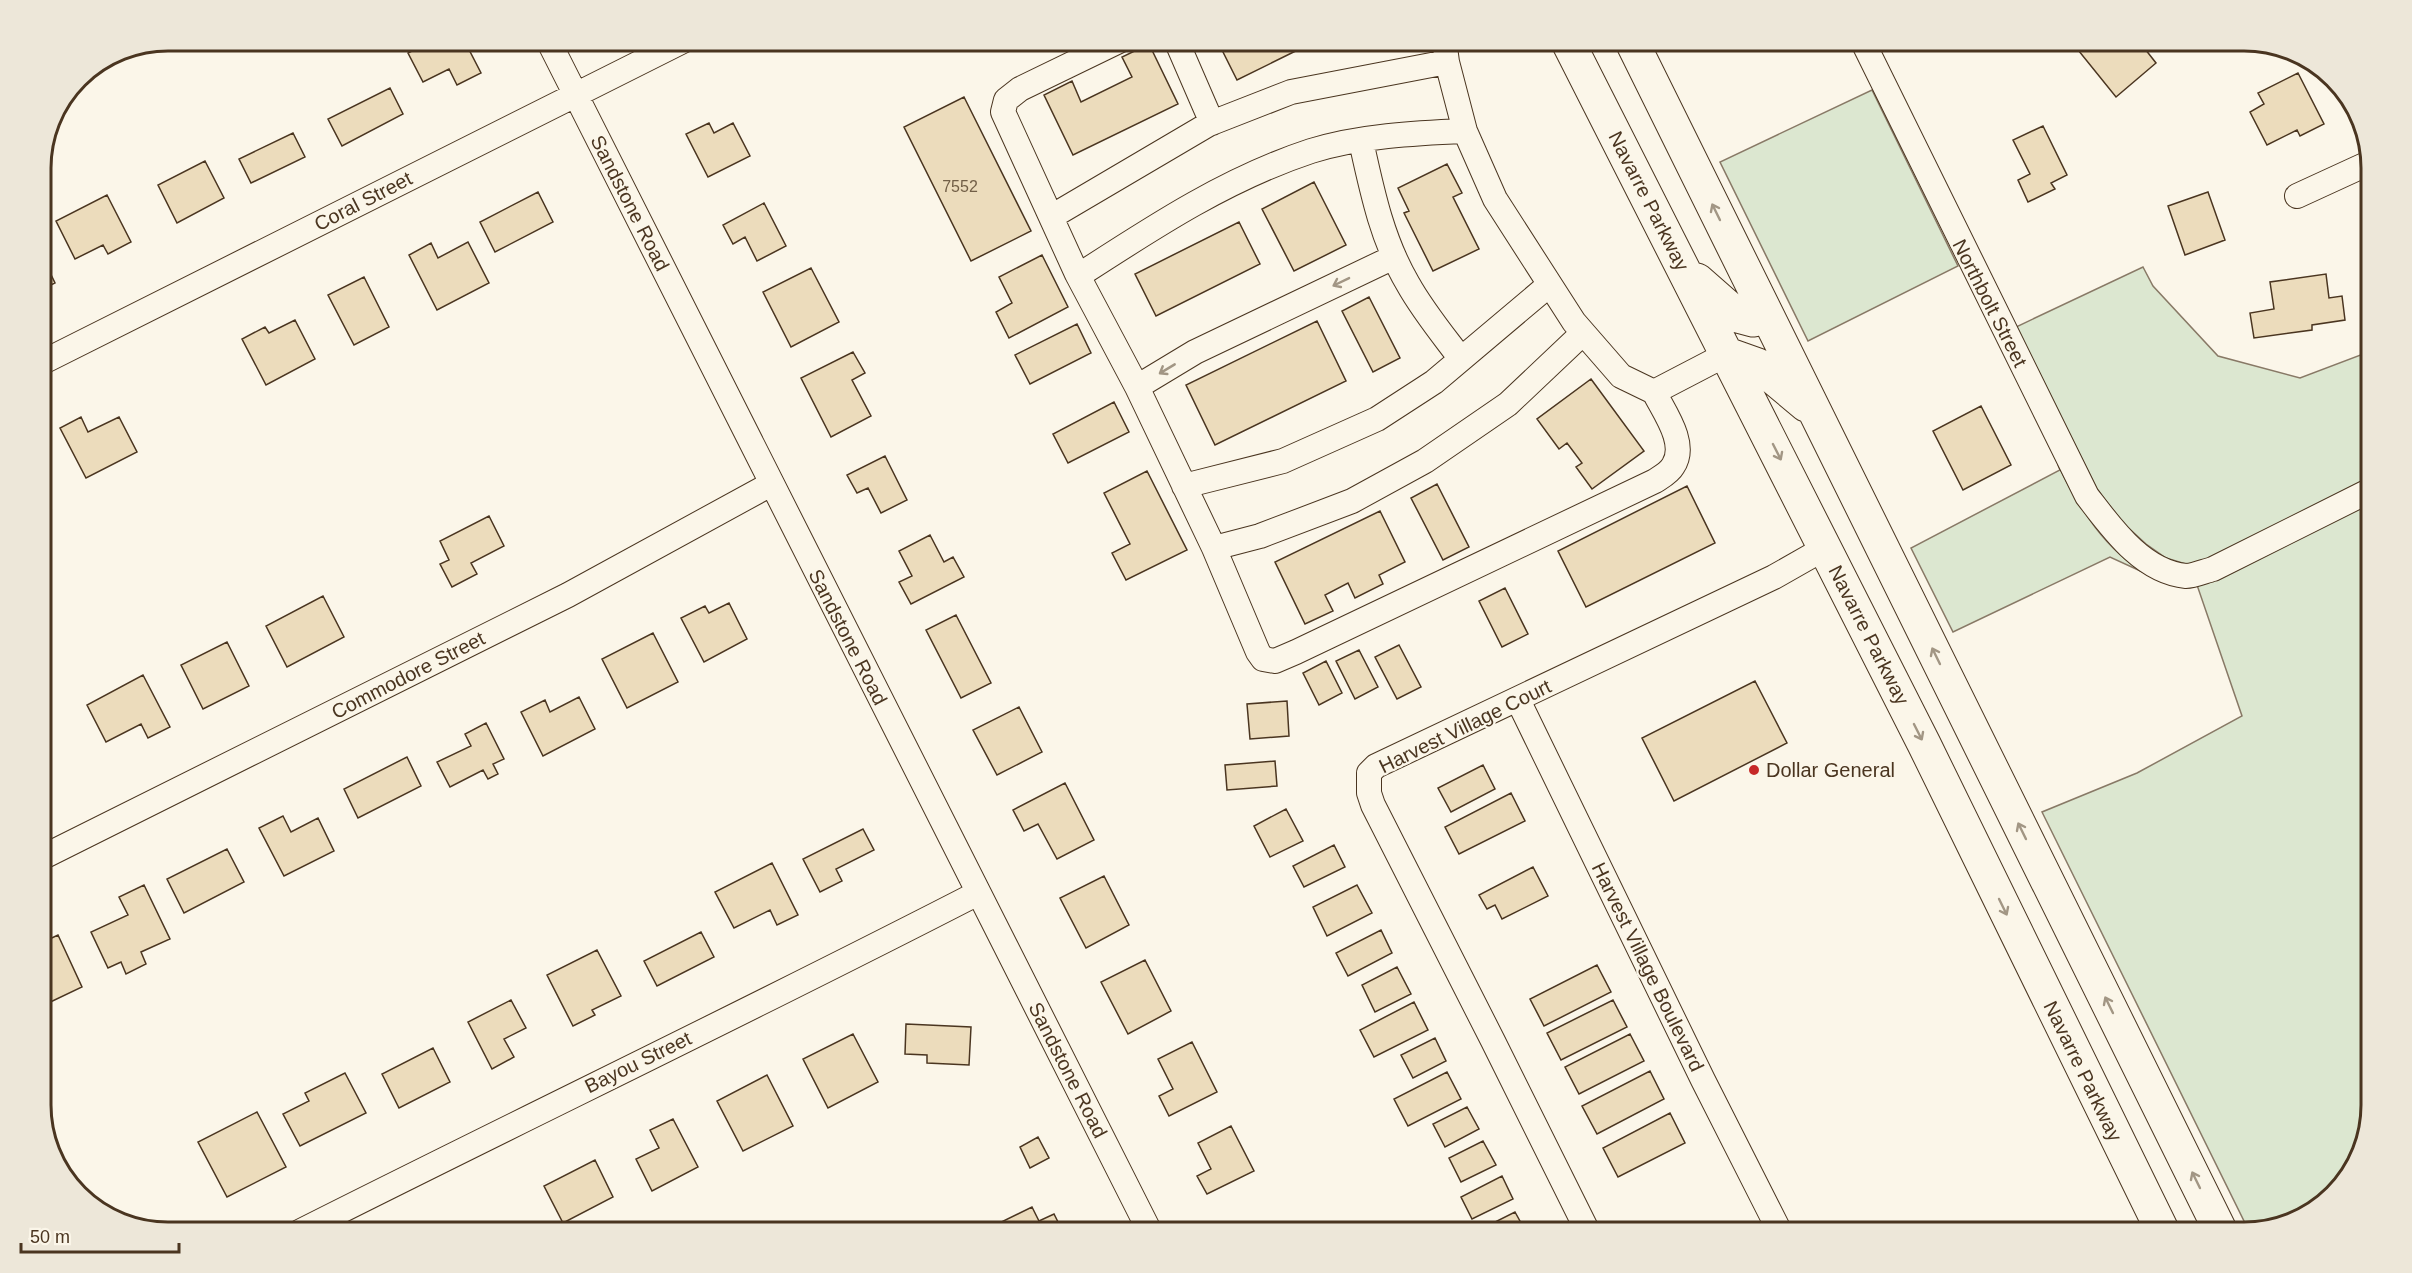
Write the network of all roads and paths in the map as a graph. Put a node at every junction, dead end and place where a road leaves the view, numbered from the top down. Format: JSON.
{"nodes":[{"id":1,"x":554,"y":51,"type":"edge"},
{"id":2,"x":663,"y":51,"type":"edge"},
{"id":3,"x":1098,"y":51,"type":"edge"},
{"id":4,"x":1181,"y":51,"type":"edge"},
{"id":5,"x":1446,"y":51,"type":"edge"},
{"id":6,"x":1573,"y":51,"type":"edge"},
{"id":7,"x":1636,"y":51,"type":"edge"},
{"id":8,"x":1867,"y":51,"type":"edge"},
{"id":9,"x":576,"y":94,"type":"junction"},
{"id":10,"x":1212,"y":123,"type":"junction"},
{"id":11,"x":1465,"y":131,"type":"junction"},
{"id":12,"x":1361,"y":141,"type":"junction"},
{"id":13,"x":2361,"y":167,"type":"edge"},
{"id":14,"x":2297,"y":196,"type":"dead end"},
{"id":15,"x":1051,"y":217,"type":"junction"},
{"id":16,"x":1394,"y":257,"type":"junction"},
{"id":17,"x":1683,"y":267,"type":"junction"},
{"id":18,"x":1078,"y":276,"type":"junction"},
{"id":19,"x":1549,"y":285,"type":"junction"},
{"id":20,"x":1768,"y":317,"type":"junction"},
{"id":21,"x":1583,"y":333,"type":"junction"},
{"id":22,"x":1727,"y":354,"type":"junction"},
{"id":23,"x":51,"y":358,"type":"edge"},
{"id":24,"x":1461,"y":359,"type":"junction"},
{"id":25,"x":1137,"y":387,"type":"junction"},
{"id":26,"x":1654,"y":392,"type":"junction"},
{"id":27,"x":1815,"y":411,"type":"junction"},
{"id":28,"x":771,"y":484,"type":"junction"},
{"id":29,"x":1184,"y":486,"type":"junction"},
{"id":30,"x":2361,"y":495,"type":"edge"},
{"id":31,"x":1214,"y":548,"type":"junction"},
{"id":32,"x":1825,"y":548,"type":"junction"},
{"id":33,"x":1518,"y":700,"type":"junction"},
{"id":34,"x":51,"y":853,"type":"edge"},
{"id":35,"x":978,"y":893,"type":"junction"},
{"id":36,"x":321,"y":1222,"type":"edge"},
{"id":37,"x":1144,"y":1222,"type":"edge"},
{"id":38,"x":1583,"y":1222,"type":"edge"},
{"id":39,"x":1774,"y":1222,"type":"edge"},
{"id":40,"x":2158,"y":1222,"type":"edge"},
{"id":41,"x":2217,"y":1222,"type":"edge"}],
"edges":[{"from":1,"to":9,"type":"street","name":"Sandstone Road"},
{"from":2,"to":9,"type":"street","name":"Coral Street"},
{"from":3,"to":15,"type":"street"},
{"from":4,"to":10,"type":"street"},
{"from":5,"to":10,"type":"street"},
{"from":5,"to":11,"type":"street"},
{"from":6,"to":17,"type":"highway","name":"Navarre Parkway"},
{"from":20,"to":7,"type":"highway","one_way":true},
{"from":8,"to":30,"type":"street","name":"Northbolt Street"},
{"from":9,"to":23,"type":"street","name":"Coral Street"},
{"from":9,"to":28,"type":"street","name":"Sandstone Road"},
{"from":10,"to":15,"type":"street"},
{"from":11,"to":12,"type":"street"},
{"from":11,"to":19,"type":"street"},
{"from":12,"to":16,"type":"street"},
{"from":12,"to":18,"type":"street"},
{"from":13,"to":14,"type":"street"},
{"from":15,"to":18,"type":"street"},
{"from":16,"to":24,"type":"street"},
{"from":16,"to":25,"type":"street","one_way":true},
{"from":17,"to":20,"type":"highway"},
{"from":17,"to":22,"type":"highway","name":"Navarre Parkway"},
{"from":18,"to":25,"type":"street"},
{"from":19,"to":21,"type":"street"},
{"from":19,"to":24,"type":"street"},
{"from":20,"to":27,"type":"highway"},
{"from":21,"to":26,"type":"street"},
{"from":21,"to":31,"type":"street"},
{"from":22,"to":26,"type":"street"},
{"from":22,"to":27,"type":"highway"},
{"from":22,"to":32,"type":"highway","name":"Navarre Parkway","one_way":true},
{"from":24,"to":29,"type":"street"},
{"from":25,"to":29,"type":"street"},
{"from":26,"to":31,"type":"street"},
{"from":41,"to":27,"type":"highway","one_way":true},
{"from":28,"to":34,"type":"street","name":"Commodore Street"},
{"from":28,"to":35,"type":"street","name":"Sandstone Road"},
{"from":29,"to":31,"type":"street"},
{"from":32,"to":33,"type":"street","name":"Harvest Village Court"},
{"from":32,"to":40,"type":"highway","name":"Navarre Parkway","one_way":true},
{"from":33,"to":38,"type":"street","name":"Harvest Village Court"},
{"from":33,"to":39,"type":"street","name":"Harvest Village Boulevard"},
{"from":35,"to":36,"type":"street","name":"Bayou Street"},
{"from":35,"to":37,"type":"street","name":"Sandstone Road"}]}
